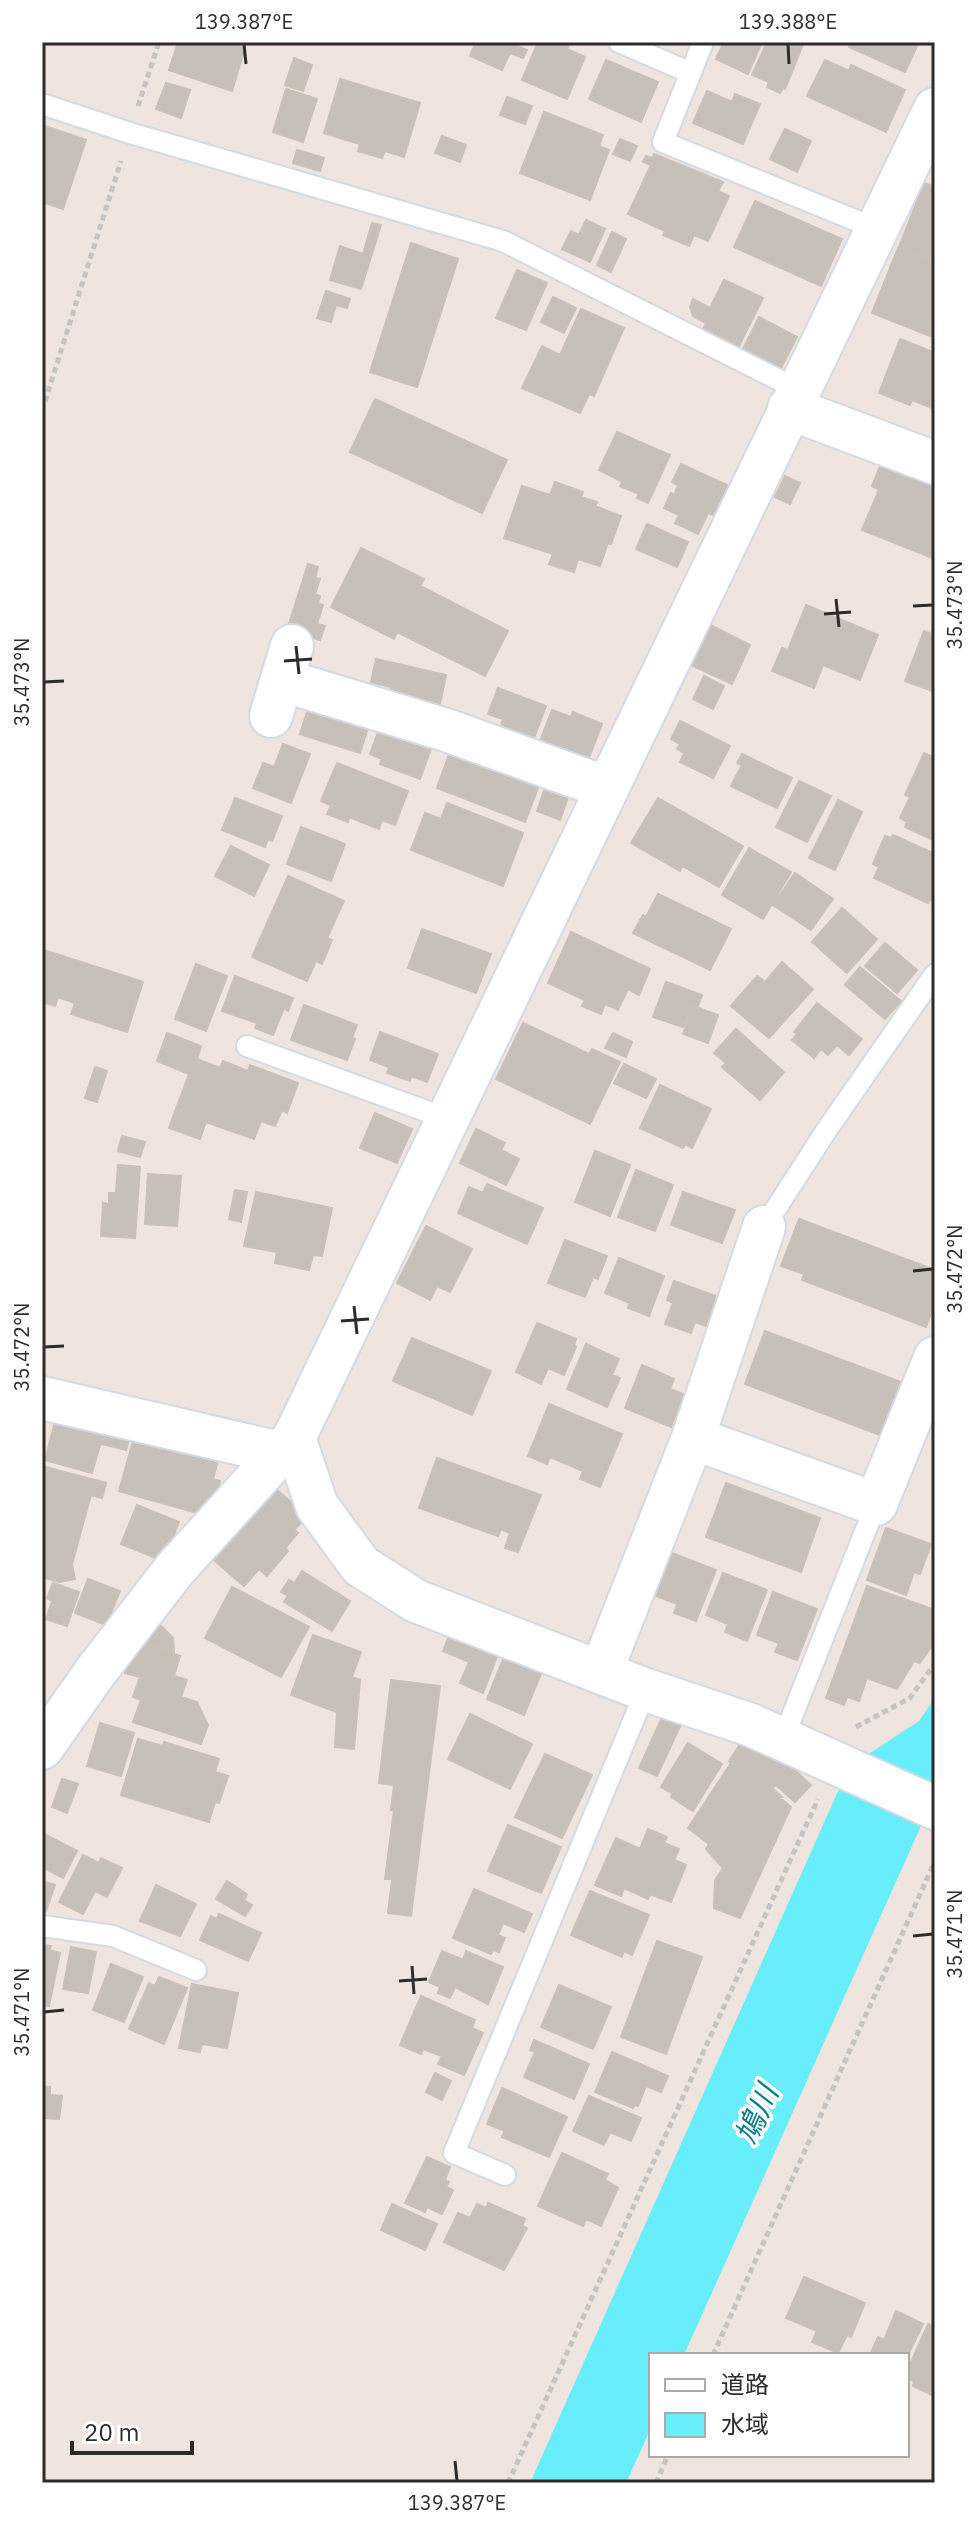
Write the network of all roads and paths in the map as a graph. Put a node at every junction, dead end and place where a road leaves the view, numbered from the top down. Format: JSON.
{"nodes":[{"id":1,"x":159,"y":42,"type":"edge"},
{"id":2,"x":619,"y":42,"type":"edge"},
{"id":3,"x":703,"y":42,"type":"edge"},
{"id":4,"x":691,"y":73,"type":"junction"},
{"id":5,"x":42,"y":104,"type":"edge"},
{"id":6,"x":935,"y":109,"type":"edge"},
{"id":7,"x":130,"y":133,"type":"junction"},
{"id":8,"x":877,"y":229,"type":"junction"},
{"id":9,"x":794,"y":399,"type":"junction"},
{"id":10,"x":42,"y":411,"type":"edge"},
{"id":11,"x":935,"y":463,"type":"edge"},
{"id":12,"x":282,"y":680,"type":"dead end"},
{"id":13,"x":607,"y":788,"type":"junction"},
{"id":14,"x":935,"y":974,"type":"edge"},
{"id":15,"x":247,"y":1046,"type":"dead end"},
{"id":16,"x":448,"y":1119,"type":"junction"},
{"id":17,"x":764,"y":1227,"type":"joint"},
{"id":18,"x":935,"y":1358,"type":"edge"},
{"id":19,"x":42,"y":1398,"type":"edge"},
{"id":20,"x":693,"y":1438,"type":"junction"},
{"id":21,"x":287,"y":1445,"type":"junction"},
{"id":22,"x":876,"y":1504,"type":"junction"},
{"id":23,"x":935,"y":1663,"type":"edge"},
{"id":24,"x":601,"y":1672,"type":"junction"},
{"id":25,"x":646,"y":1690,"type":"junction"},
{"id":26,"x":783,"y":1739,"type":"junction"},
{"id":27,"x":42,"y":1748,"type":"edge"},
{"id":28,"x":840,"y":1764,"type":"junction"},
{"id":29,"x":935,"y":1808,"type":"edge"},
{"id":30,"x":935,"y":1861,"type":"edge"},
{"id":31,"x":42,"y":1926,"type":"edge"},
{"id":32,"x":196,"y":1970,"type":"dead end"},
{"id":33,"x":505,"y":2175,"type":"dead end"},
{"id":34,"x":714,"y":2353,"type":"edge"},
{"id":35,"x":667,"y":2457,"type":"edge"},
{"id":36,"x":508,"y":2483,"type":"edge"},
{"id":37,"x":656,"y":2483,"type":"edge"}],
"edges":[{"from":1,"to":7,"type":"path"},
{"from":2,"to":4,"type":"lane"},
{"from":3,"to":4,"type":"lane"},
{"from":4,"to":8,"type":"lane"},
{"from":5,"to":7,"type":"lane"},
{"from":6,"to":8,"type":"street"},
{"from":7,"to":9,"type":"lane"},
{"from":7,"to":10,"type":"path"},
{"from":8,"to":9,"type":"street"},
{"from":9,"to":11,"type":"street"},
{"from":9,"to":13,"type":"street"},
{"from":12,"to":13,"type":"street"},
{"from":13,"to":16,"type":"street"},
{"from":14,"to":17,"type":"lane"},
{"from":15,"to":16,"type":"lane"},
{"from":16,"to":21,"type":"street"},
{"from":17,"to":20,"type":"street"},
{"from":18,"to":22,"type":"street"},
{"from":19,"to":21,"type":"street"},
{"from":20,"to":22,"type":"street"},
{"from":20,"to":24,"type":"street"},
{"from":21,"to":24,"type":"street"},
{"from":21,"to":27,"type":"street"},
{"from":22,"to":26,"type":"lane"},
{"from":23,"to":28,"type":"path"},
{"from":24,"to":25,"type":"street"},
{"from":25,"to":26,"type":"street"},
{"from":25,"to":33,"type":"lane"},
{"from":26,"to":28,"type":"street"},
{"from":28,"to":29,"type":"street"},
{"from":28,"to":36,"type":"path"},
{"from":30,"to":34,"type":"path"},
{"from":31,"to":32,"type":"lane"},
{"from":35,"to":37,"type":"path"}]}
